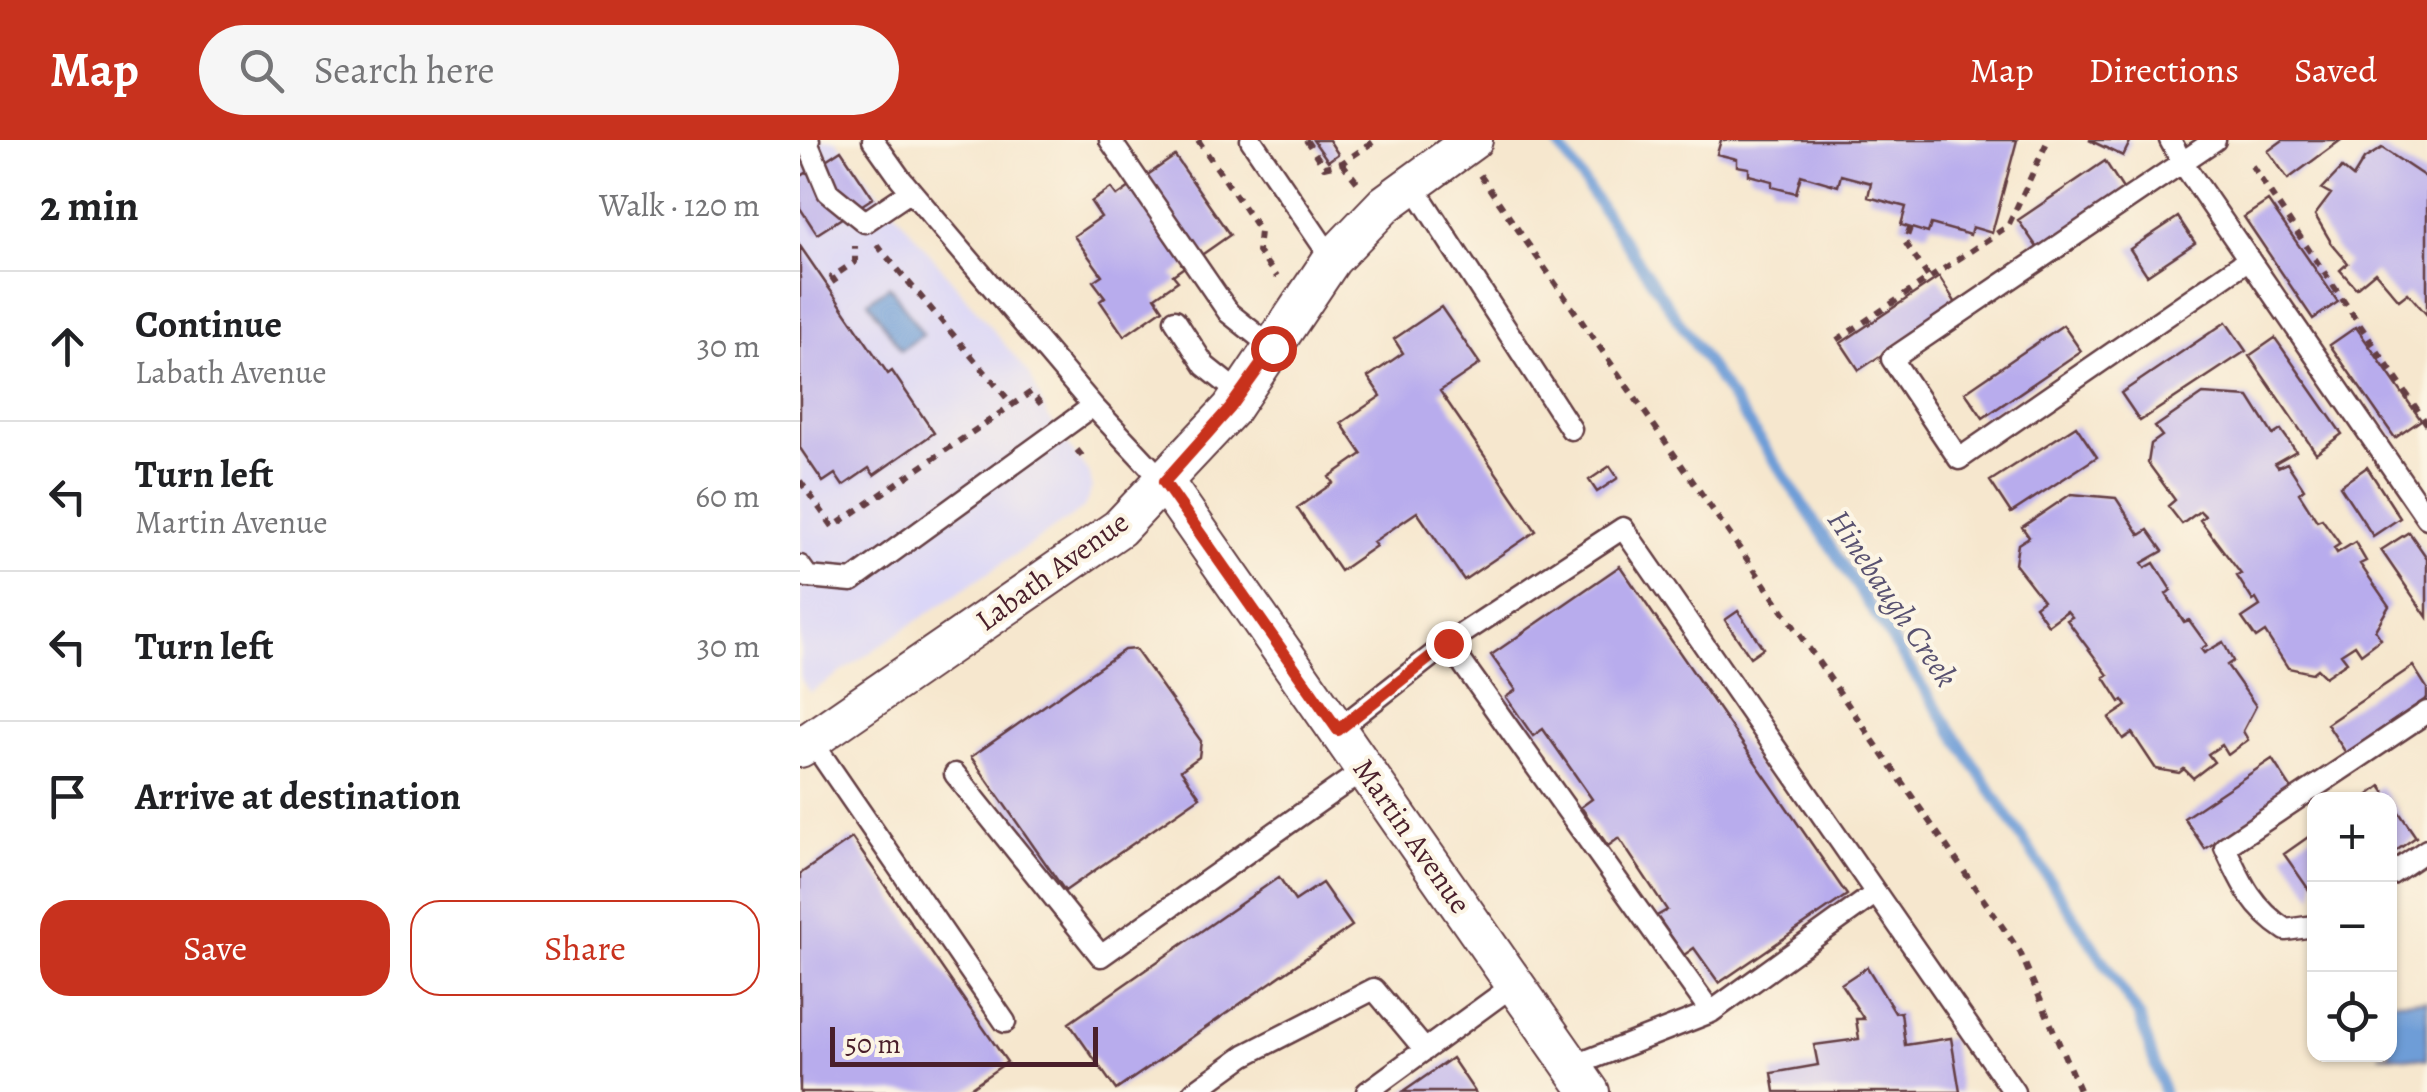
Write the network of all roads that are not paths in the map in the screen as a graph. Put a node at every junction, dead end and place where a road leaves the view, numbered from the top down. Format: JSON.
{"nodes":[{"id":1,"x":809,"y":140,"type":"edge"},
{"id":2,"x":873,"y":140,"type":"edge"},
{"id":3,"x":1110,"y":140,"type":"edge"},
{"id":4,"x":1251,"y":140,"type":"edge"},
{"id":5,"x":2170,"y":140,"type":"edge"},
{"id":6,"x":2215,"y":140,"type":"edge"},
{"id":7,"x":1468,"y":144,"type":"edge"},
{"id":8,"x":2182,"y":162,"type":"junction"},
{"id":9,"x":1412,"y":184,"type":"junction"},
{"id":10,"x":912,"y":191,"type":"junction"},
{"id":11,"x":1332,"y":259,"type":"junction"},
{"id":12,"x":2249,"y":259,"type":"junction"},
{"id":13,"x":1174,"y":320,"type":"dead end"},
{"id":14,"x":1273,"y":348,"type":"junction"},
{"id":15,"x":1240,"y":394,"type":"junction"},
{"id":16,"x":1093,"y":406,"type":"junction"},
{"id":17,"x":1571,"y":428,"type":"dead end"},
{"id":18,"x":1164,"y":482,"type":"junction"},
{"id":19,"x":2427,"y":518,"type":"edge"},
{"id":20,"x":800,"y":566,"type":"edge"},
{"id":21,"x":1448,"y":643,"type":"junction"},
{"id":22,"x":2427,"y":712,"type":"edge"},
{"id":23,"x":1338,"y":730,"type":"junction"},
{"id":24,"x":806,"y":744,"type":"edge"},
{"id":25,"x":1365,"y":769,"type":"junction"},
{"id":26,"x":955,"y":774,"type":"dead end"},
{"id":27,"x":2427,"y":850,"type":"edge"},
{"id":28,"x":2397,"y":871,"type":"edge"},
{"id":29,"x":1876,"y":893,"type":"junction"},
{"id":30,"x":2307,"y":927,"type":"edge"},
{"id":31,"x":1516,"y":984,"type":"junction"},
{"id":32,"x":1711,"y":1012,"type":"junction"},
{"id":33,"x":1005,"y":1022,"type":"dead end"},
{"id":34,"x":1425,"y":1050,"type":"junction"},
{"id":35,"x":1581,"y":1079,"type":"edge"},
{"id":36,"x":1194,"y":1092,"type":"edge"},
{"id":37,"x":1367,"y":1092,"type":"edge"},
{"id":38,"x":2014,"y":1092,"type":"edge"}],
"edges":[{"from":1,"to":10,"type":"lane"},
{"from":2,"to":10,"type":"lane"},
{"from":3,"to":14,"type":"lane"},
{"from":4,"to":11,"type":"lane"},
{"from":5,"to":8,"type":"lane"},
{"from":6,"to":8,"type":"lane"},
{"from":7,"to":9,"type":"street","name":"Labath Avenue"},
{"from":8,"to":12,"type":"lane"},
{"from":8,"to":12,"type":"lane"},
{"from":9,"to":11,"type":"street","name":"Labath Avenue"},
{"from":9,"to":17,"type":"lane"},
{"from":10,"to":16,"type":"lane"},
{"from":11,"to":14,"type":"street","name":"Labath Avenue"},
{"from":12,"to":19,"type":"lane"},
{"from":13,"to":15,"type":"lane"},
{"from":14,"to":15,"type":"street","name":"Labath Avenue"},
{"from":15,"to":18,"type":"street","name":"Labath Avenue"},
{"from":16,"to":18,"type":"lane"},
{"from":16,"to":20,"type":"lane"},
{"from":18,"to":23,"type":"street","name":"Martin Avenue"},
{"from":18,"to":24,"type":"street","name":"Labath Avenue"},
{"from":21,"to":23,"type":"lane"},
{"from":21,"to":29,"type":"lane"},
{"from":21,"to":32,"type":"lane"},
{"from":22,"to":30,"type":"lane"},
{"from":23,"to":25,"type":"street","name":"Martin Avenue"},
{"from":24,"to":33,"type":"lane"},
{"from":25,"to":26,"type":"lane"},
{"from":25,"to":31,"type":"street","name":"Martin Avenue"},
{"from":27,"to":28,"type":"lane"},
{"from":29,"to":32,"type":"lane"},
{"from":29,"to":38,"type":"lane"},
{"from":31,"to":34,"type":"lane"},
{"from":31,"to":35,"type":"street","name":"Martin Avenue"},
{"from":32,"to":35,"type":"lane"},
{"from":34,"to":36,"type":"lane"},
{"from":34,"to":37,"type":"lane"}]}
